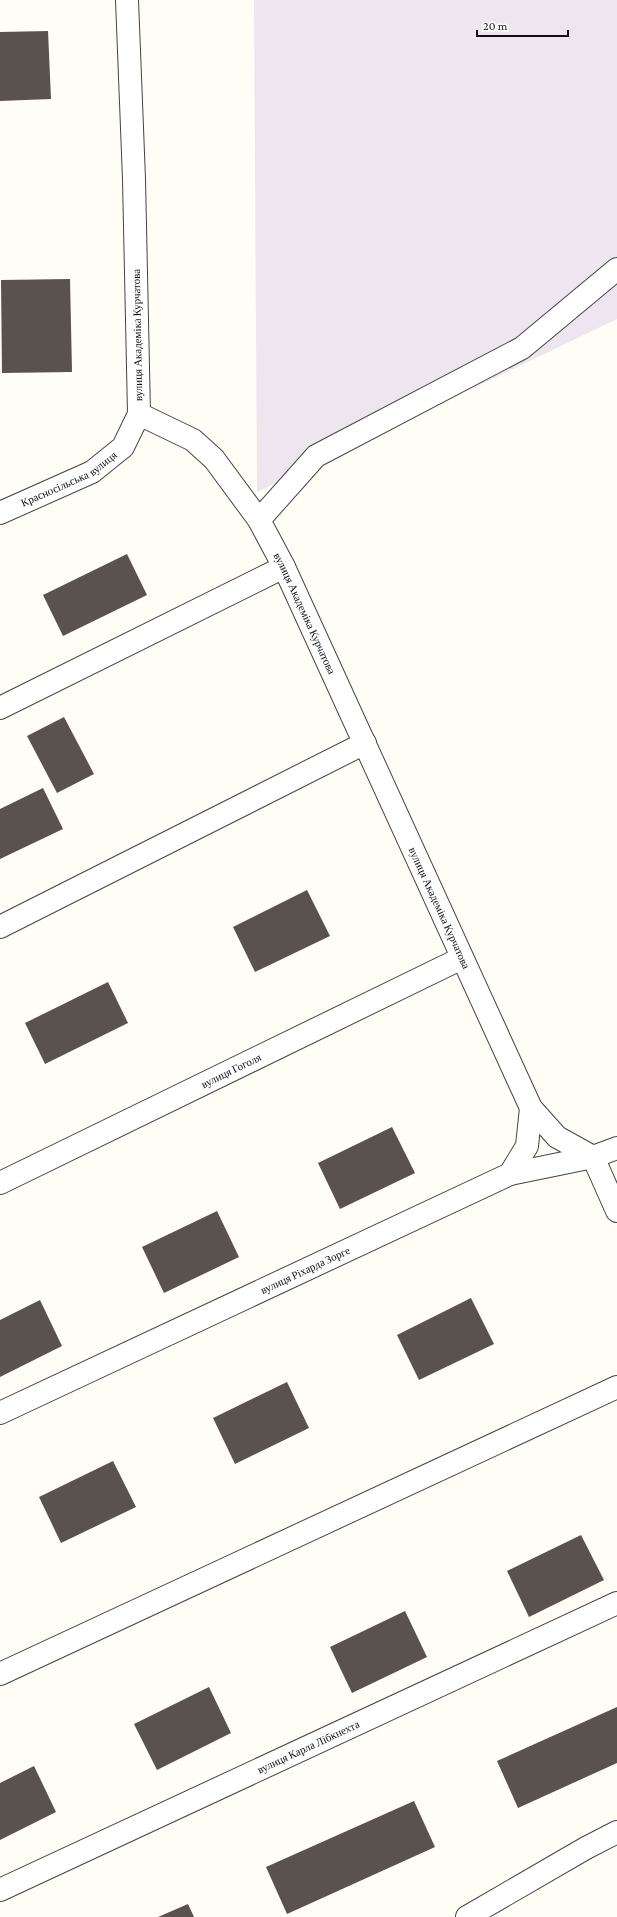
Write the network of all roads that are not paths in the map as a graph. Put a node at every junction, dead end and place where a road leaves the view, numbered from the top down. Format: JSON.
{"nodes":[{"id":1,"x":127,"y":0,"type":"edge"},
{"id":2,"x":617,"y":269,"type":"edge"},
{"id":3,"x":139,"y":414,"type":"junction"},
{"id":4,"x":0,"y":512,"type":"edge"},
{"id":5,"x":259,"y":520,"type":"junction"},
{"id":6,"x":284,"y":566,"type":"junction"},
{"id":7,"x":0,"y":708,"type":"edge"},
{"id":8,"x":365,"y":743,"type":"junction"},
{"id":9,"x":0,"y":926,"type":"edge"},
{"id":10,"x":462,"y":958,"type":"junction"},
{"id":11,"x":531,"y":1108,"type":"junction"},
{"id":12,"x":617,"y":1148,"type":"edge"},
{"id":13,"x":593,"y":1157,"type":"junction"},
{"id":14,"x":510,"y":1174,"type":"junction"},
{"id":15,"x":0,"y":1183,"type":"edge"},
{"id":16,"x":617,"y":1211,"type":"edge"},
{"id":17,"x":617,"y":1387,"type":"edge"},
{"id":18,"x":0,"y":1413,"type":"edge"},
{"id":19,"x":617,"y":1603,"type":"edge"},
{"id":20,"x":0,"y":1674,"type":"edge"},
{"id":21,"x":617,"y":1832,"type":"edge"},
{"id":22,"x":0,"y":1890,"type":"edge"},
{"id":23,"x":467,"y":1917,"type":"edge"}],
"edges":[{"from":1,"to":3,"type":"street","name":"вулиця Академіка Курчатова"},
{"from":2,"to":5,"type":"street"},
{"from":3,"to":4,"type":"street","name":"Красносільська вулиця"},
{"from":3,"to":5,"type":"street","name":"вулиця Академіка Курчатова"},
{"from":5,"to":6,"type":"street","name":"вулиця Академіка Курчатова"},
{"from":6,"to":7,"type":"street"},
{"from":6,"to":8,"type":"street","name":"вулиця Академіка Курчатова"},
{"from":8,"to":9,"type":"street"},
{"from":8,"to":10,"type":"street","name":"вулиця Академіка Курчатова"},
{"from":10,"to":11,"type":"street","name":"вулиця Академіка Курчатова"},
{"from":10,"to":15,"type":"street","name":"вулиця Гоголя"},
{"from":11,"to":13,"type":"street","name":"вулиця Академіка Курчатова"},
{"from":11,"to":14,"type":"street"},
{"from":12,"to":13,"type":"street","name":"вулиця Ріхарда Зорге"},
{"from":13,"to":14,"type":"street","name":"вулиця Ріхарда Зорге"},
{"from":13,"to":16,"type":"street"},
{"from":14,"to":18,"type":"street","name":"вулиця Ріхарда Зорге"},
{"from":17,"to":20,"type":"street"},
{"from":19,"to":22,"type":"street","name":"вулиця Карла Лібкнехта"},
{"from":21,"to":23,"type":"street"}]}
